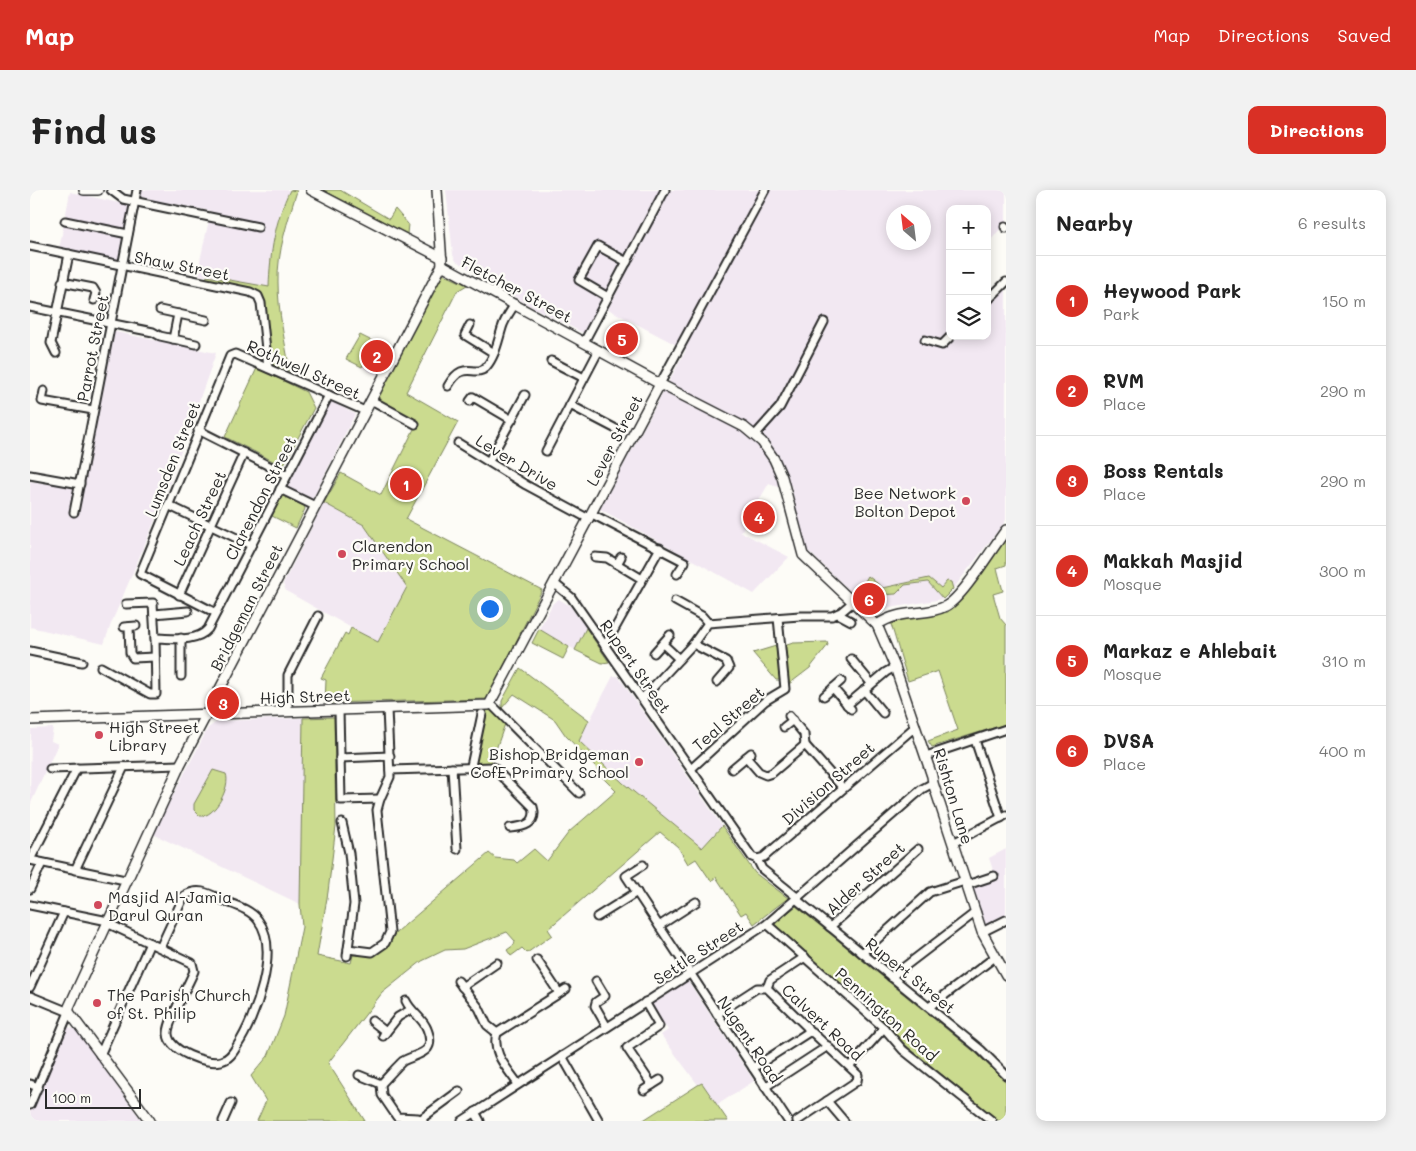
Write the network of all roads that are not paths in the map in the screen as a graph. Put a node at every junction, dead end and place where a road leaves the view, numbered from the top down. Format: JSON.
{"nodes":[{"id":1,"x":84,"y":190,"type":"edge"},
{"id":2,"x":98,"y":190,"type":"edge"},
{"id":3,"x":110,"y":190,"type":"edge"},
{"id":4,"x":137,"y":190,"type":"edge"},
{"id":5,"x":311,"y":190,"type":"edge"},
{"id":6,"x":437,"y":190,"type":"edge"},
{"id":7,"x":665,"y":190,"type":"edge"},
{"id":8,"x":765,"y":190,"type":"edge"},
{"id":9,"x":134,"y":202,"type":"junction"},
{"id":10,"x":66,"y":221,"type":"dead end"},
{"id":11,"x":258,"y":227,"type":"dead end"},
{"id":12,"x":128,"y":234,"type":"junction"},
{"id":13,"x":30,"y":246,"type":"edge"},
{"id":14,"x":68,"y":254,"type":"junction"},
{"id":15,"x":442,"y":262,"type":"junction"},
{"id":16,"x":627,"y":262,"type":"junction"},
{"id":17,"x":122,"y":266,"type":"junction"},
{"id":18,"x":62,"y":282,"type":"junction"},
{"id":19,"x":1006,"y":282,"type":"edge"},
{"id":20,"x":608,"y":296,"type":"junction"},
{"id":21,"x":991,"y":297,"type":"edge"},
{"id":22,"x":94,"y":300,"type":"dead end"},
{"id":23,"x":515,"y":304,"type":"junction"},
{"id":24,"x":30,"y":307,"type":"edge"},
{"id":25,"x":160,"y":310,"type":"dead end"},
{"id":26,"x":56,"y":312,"type":"junction"},
{"id":27,"x":178,"y":314,"type":"junction"},
{"id":28,"x":206,"y":320,"type":"dead end"},
{"id":29,"x":824,"y":322,"type":"dead end"},
{"id":30,"x":111,"y":324,"type":"junction"},
{"id":31,"x":470,"y":325,"type":"dead end"},
{"id":32,"x":173,"y":339,"type":"junction"},
{"id":33,"x":925,"y":340,"type":"dead end"},
{"id":34,"x":947,"y":340,"type":"edge"},
{"id":35,"x":584,"y":342,"type":"junction"},
{"id":36,"x":196,"y":344,"type":"dead end"},
{"id":37,"x":599,"y":350,"type":"junction"},
{"id":38,"x":56,"y":353,"type":"dead end"},
{"id":39,"x":494,"y":353,"type":"junction"},
{"id":40,"x":231,"y":354,"type":"joint"},
{"id":41,"x":551,"y":361,"type":"dead end"},
{"id":42,"x":268,"y":368,"type":"junction"},
{"id":43,"x":584,"y":378,"type":"junction"},
{"id":44,"x":660,"y":384,"type":"junction"},
{"id":45,"x":448,"y":386,"type":"dead end"},
{"id":46,"x":44,"y":392,"type":"dead end"},
{"id":47,"x":328,"y":395,"type":"junction"},
{"id":48,"x":525,"y":395,"type":"dead end"},
{"id":49,"x":371,"y":400,"type":"junction"},
{"id":50,"x":470,"y":401,"type":"dead end"},
{"id":51,"x":570,"y":405,"type":"junction"},
{"id":52,"x":93,"y":410,"type":"junction"},
{"id":53,"x":365,"y":411,"type":"junction"},
{"id":54,"x":512,"y":420,"type":"junction"},
{"id":55,"x":415,"y":424,"type":"dead end"},
{"id":56,"x":198,"y":430,"type":"junction"},
{"id":57,"x":618,"y":430,"type":"dead end"},
{"id":58,"x":755,"y":435,"type":"junction"},
{"id":59,"x":458,"y":444,"type":"dead end"},
{"id":60,"x":546,"y":451,"type":"dead end"},
{"id":61,"x":244,"y":453,"type":"junction"},
{"id":62,"x":489,"y":461,"type":"junction"},
{"id":63,"x":30,"y":475,"type":"edge"},
{"id":64,"x":287,"y":475,"type":"junction"},
{"id":65,"x":80,"y":484,"type":"junction"},
{"id":66,"x":280,"y":489,"type":"junction"},
{"id":67,"x":168,"y":505,"type":"junction"},
{"id":68,"x":315,"y":506,"type":"junction"},
{"id":69,"x":74,"y":512,"type":"dead end"},
{"id":70,"x":591,"y":516,"type":"junction"},
{"id":71,"x":211,"y":526,"type":"junction"},
{"id":72,"x":1006,"y":530,"type":"edge"},
{"id":73,"x":250,"y":545,"type":"junction"},
{"id":74,"x":660,"y":548,"type":"junction"},
{"id":75,"x":595,"y":557,"type":"dead end"},
{"id":76,"x":622,"y":557,"type":"dead end"},
{"id":77,"x":617,"y":564,"type":"junction"},
{"id":78,"x":677,"y":574,"type":"dead end"},
{"id":79,"x":642,"y":579,"type":"junction"},
{"id":80,"x":555,"y":584,"type":"junction"},
{"id":81,"x":179,"y":595,"type":"junction"},
{"id":82,"x":675,"y":601,"type":"dead end"},
{"id":83,"x":853,"y":602,"type":"junction"},
{"id":84,"x":126,"y":604,"type":"dead end"},
{"id":85,"x":184,"y":610,"type":"dead end"},
{"id":86,"x":216,"y":613,"type":"junction"},
{"id":87,"x":154,"y":614,"type":"junction"},
{"id":88,"x":838,"y":614,"type":"junction"},
{"id":89,"x":318,"y":616,"type":"dead end"},
{"id":90,"x":778,"y":618,"type":"junction"},
{"id":91,"x":852,"y":621,"type":"dead end"},
{"id":92,"x":708,"y":623,"type":"junction"},
{"id":93,"x":877,"y":625,"type":"junction"},
{"id":94,"x":130,"y":627,"type":"dead end"},
{"id":95,"x":670,"y":635,"type":"dead end"},
{"id":96,"x":155,"y":638,"type":"junction"},
{"id":97,"x":180,"y":638,"type":"junction"},
{"id":98,"x":663,"y":644,"type":"junction"},
{"id":99,"x":693,"y":644,"type":"junction"},
{"id":100,"x":605,"y":646,"type":"junction"},
{"id":101,"x":30,"y":651,"type":"edge"},
{"id":102,"x":654,"y":653,"type":"dead end"},
{"id":103,"x":155,"y":657,"type":"junction"},
{"id":104,"x":862,"y":658,"type":"dead end"},
{"id":105,"x":679,"y":659,"type":"junction"},
{"id":106,"x":82,"y":662,"type":"dead end"},
{"id":107,"x":189,"y":665,"type":"dead end"},
{"id":108,"x":181,"y":666,"type":"junction"},
{"id":109,"x":101,"y":667,"type":"dead end"},
{"id":110,"x":895,"y":667,"type":"junction"},
{"id":111,"x":181,"y":676,"type":"dead end"},
{"id":112,"x":841,"y":681,"type":"dead end"},
{"id":113,"x":717,"y":682,"type":"dead end"},
{"id":114,"x":871,"y":683,"type":"junction"},
{"id":115,"x":833,"y":688,"type":"junction"},
{"id":116,"x":864,"y":690,"type":"junction"},
{"id":117,"x":824,"y":696,"type":"dead end"},
{"id":118,"x":642,"y":699,"type":"junction"},
{"id":119,"x":491,"y":704,"type":"junction"},
{"id":120,"x":387,"y":708,"type":"junction"},
{"id":121,"x":339,"y":710,"type":"junction"},
{"id":122,"x":288,"y":711,"type":"junction"},
{"id":123,"x":883,"y":713,"type":"dead end"},
{"id":124,"x":206,"y":714,"type":"junction"},
{"id":125,"x":482,"y":714,"type":"dead end"},
{"id":126,"x":30,"y":720,"type":"edge"},
{"id":127,"x":480,"y":724,"type":"junction"},
{"id":128,"x":488,"y":726,"type":"dead end"},
{"id":129,"x":916,"y":726,"type":"junction"},
{"id":130,"x":784,"y":727,"type":"dead end"},
{"id":131,"x":1006,"y":729,"type":"edge"},
{"id":132,"x":975,"y":740,"type":"junction"},
{"id":133,"x":805,"y":745,"type":"junction"},
{"id":134,"x":390,"y":756,"type":"junction"},
{"id":135,"x":926,"y":756,"type":"junction"},
{"id":136,"x":340,"y":758,"type":"junction"},
{"id":137,"x":180,"y":765,"type":"junction"},
{"id":138,"x":471,"y":766,"type":"junction"},
{"id":139,"x":124,"y":767,"type":"junction"},
{"id":140,"x":50,"y":768,"type":"dead end"},
{"id":141,"x":77,"y":768,"type":"junction"},
{"id":142,"x":452,"y":768,"type":"junction"},
{"id":143,"x":691,"y":768,"type":"junction"},
{"id":144,"x":732,"y":769,"type":"dead end"},
{"id":145,"x":390,"y":770,"type":"junction"},
{"id":146,"x":933,"y":783,"type":"junction"},
{"id":147,"x":843,"y":788,"type":"junction"},
{"id":148,"x":579,"y":793,"type":"dead end"},
{"id":149,"x":380,"y":799,"type":"junction"},
{"id":150,"x":1004,"y":817,"type":"edge"},
{"id":151,"x":342,"y":822,"type":"dead end"},
{"id":152,"x":510,"y":828,"type":"dead end"},
{"id":153,"x":953,"y":843,"type":"junction"},
{"id":154,"x":457,"y":849,"type":"dead end"},
{"id":155,"x":918,"y":849,"type":"dead end"},
{"id":156,"x":757,"y":859,"type":"junction"},
{"id":157,"x":30,"y":860,"type":"edge"},
{"id":158,"x":42,"y":863,"type":"junction"},
{"id":159,"x":643,"y":865,"type":"dead end"},
{"id":160,"x":76,"y":870,"type":"junction"},
{"id":161,"x":994,"y":876,"type":"dead end"},
{"id":162,"x":125,"y":880,"type":"junction"},
{"id":163,"x":966,"y":883,"type":"junction"},
{"id":164,"x":30,"y":889,"type":"edge"},
{"id":165,"x":637,"y":892,"type":"junction"},
{"id":166,"x":796,"y":900,"type":"junction"},
{"id":167,"x":696,"y":902,"type":"dead end"},
{"id":168,"x":30,"y":905,"type":"edge"},
{"id":169,"x":64,"y":912,"type":"junction"},
{"id":170,"x":976,"y":912,"type":"junction"},
{"id":171,"x":597,"y":917,"type":"dead end"},
{"id":172,"x":1006,"y":920,"type":"edge"},
{"id":173,"x":107,"y":922,"type":"junction"},
{"id":174,"x":768,"y":922,"type":"junction"},
{"id":175,"x":659,"y":926,"type":"junction"},
{"id":176,"x":830,"y":927,"type":"junction"},
{"id":177,"x":982,"y":932,"type":"junction"},
{"id":178,"x":150,"y":943,"type":"junction"},
{"id":179,"x":160,"y":948,"type":"junction"},
{"id":180,"x":862,"y":953,"type":"junction"},
{"id":181,"x":805,"y":957,"type":"junction"},
{"id":182,"x":995,"y":957,"type":"junction"},
{"id":183,"x":537,"y":960,"type":"dead end"},
{"id":184,"x":497,"y":963,"type":"dead end"},
{"id":185,"x":690,"y":973,"type":"junction"},
{"id":186,"x":1006,"y":975,"type":"edge"},
{"id":187,"x":891,"y":977,"type":"junction"},
{"id":188,"x":596,"y":981,"type":"dead end"},
{"id":189,"x":30,"y":987,"type":"edge"},
{"id":190,"x":767,"y":988,"type":"junction"},
{"id":191,"x":566,"y":989,"type":"dead end"},
{"id":192,"x":559,"y":993,"type":"junction"},
{"id":193,"x":30,"y":996,"type":"edge"},
{"id":194,"x":406,"y":1001,"type":"dead end"},
{"id":195,"x":645,"y":1002,"type":"junction"},
{"id":196,"x":929,"y":1007,"type":"junction"},
{"id":197,"x":410,"y":1010,"type":"junction"},
{"id":198,"x":69,"y":1012,"type":"junction"},
{"id":199,"x":717,"y":1014,"type":"junction"},
{"id":200,"x":372,"y":1021,"type":"dead end"},
{"id":201,"x":607,"y":1027,"type":"junction"},
{"id":202,"x":884,"y":1028,"type":"junction"},
{"id":203,"x":809,"y":1032,"type":"junction"},
{"id":204,"x":497,"y":1033,"type":"junction"},
{"id":205,"x":828,"y":1046,"type":"junction"},
{"id":206,"x":428,"y":1047,"type":"junction"},
{"id":207,"x":437,"y":1050,"type":"dead end"},
{"id":208,"x":100,"y":1055,"type":"junction"},
{"id":209,"x":562,"y":1056,"type":"junction"},
{"id":210,"x":850,"y":1066,"type":"junction"},
{"id":211,"x":753,"y":1068,"type":"junction"},
{"id":212,"x":359,"y":1075,"type":"dead end"},
{"id":213,"x":1006,"y":1075,"type":"edge"},
{"id":214,"x":660,"y":1080,"type":"dead end"},
{"id":215,"x":30,"y":1084,"type":"edge"},
{"id":216,"x":381,"y":1084,"type":"junction"},
{"id":217,"x":518,"y":1084,"type":"junction"},
{"id":218,"x":652,"y":1085,"type":"junction"},
{"id":219,"x":765,"y":1086,"type":"junction"},
{"id":220,"x":38,"y":1087,"type":"junction"},
{"id":221,"x":644,"y":1090,"type":"dead end"},
{"id":222,"x":459,"y":1091,"type":"dead end"},
{"id":223,"x":827,"y":1101,"type":"junction"},
{"id":224,"x":231,"y":1103,"type":"dead end"},
{"id":225,"x":30,"y":1105,"type":"edge"},
{"id":226,"x":475,"y":1112,"type":"junction"},
{"id":227,"x":422,"y":1120,"type":"edge"},
{"id":228,"x":150,"y":1121,"type":"edge"},
{"id":229,"x":223,"y":1121,"type":"edge"},
{"id":230,"x":462,"y":1121,"type":"edge"},
{"id":231,"x":480,"y":1121,"type":"edge"},
{"id":232,"x":600,"y":1121,"type":"edge"},
{"id":233,"x":788,"y":1121,"type":"edge"},
{"id":234,"x":797,"y":1121,"type":"edge"},
{"id":235,"x":844,"y":1121,"type":"edge"},
{"id":236,"x":992,"y":1121,"type":"edge"}],
"edges":[{"from":1,"to":2,"type":"street"},
{"from":3,"to":9,"type":"street"},
{"from":4,"to":9,"type":"street","name":"Parrot Street"},
{"from":5,"to":15,"type":"street","name":"Fletcher Street"},
{"from":6,"to":15,"type":"street"},
{"from":7,"to":16,"type":"street"},
{"from":8,"to":44,"type":"street","name":"Lever Street"},
{"from":9,"to":11,"type":"street"},
{"from":9,"to":12,"type":"street","name":"Parrot Street"},
{"from":10,"to":12,"type":"street"},
{"from":12,"to":17,"type":"street","name":"Parrot Street"},
{"from":13,"to":14,"type":"street","name":"Shaw Street"},
{"from":14,"to":17,"type":"street","name":"Shaw Street"},
{"from":14,"to":18,"type":"street"},
{"from":15,"to":23,"type":"street","name":"Fletcher Street"},
{"from":15,"to":49,"type":"street","name":"Bridgeman Street"},
{"from":16,"to":20,"type":"street"},
{"from":16,"to":20,"type":"street"},
{"from":17,"to":30,"type":"street","name":"Parrot Street"},
{"from":17,"to":42,"type":"street","name":"Shaw Street"},
{"from":18,"to":22,"type":"street"},
{"from":18,"to":26,"type":"street"},
{"from":19,"to":21,"type":"street"},
{"from":20,"to":35,"type":"street"},
{"from":23,"to":35,"type":"street","name":"Fletcher Street"},
{"from":23,"to":39,"type":"street"},
{"from":24,"to":26,"type":"street"},
{"from":25,"to":27,"type":"street"},
{"from":26,"to":30,"type":"street"},
{"from":26,"to":38,"type":"street"},
{"from":27,"to":28,"type":"street"},
{"from":27,"to":32,"type":"street"},
{"from":29,"to":58,"type":"street"},
{"from":30,"to":32,"type":"street"},
{"from":30,"to":52,"type":"street","name":"Parrot Street"},
{"from":31,"to":39,"type":"street"},
{"from":32,"to":36,"type":"street"},
{"from":33,"to":34,"type":"street"},
{"from":35,"to":37,"type":"street","name":"Fletcher Street"},
{"from":37,"to":43,"type":"street"},
{"from":37,"to":44,"type":"street","name":"Fletcher Street"},
{"from":39,"to":45,"type":"street"},
{"from":40,"to":42,"type":"street","name":"Rothwell Street"},
{"from":40,"to":56,"type":"street","name":"Lumsden Street"},
{"from":41,"to":43,"type":"street"},
{"from":42,"to":47,"type":"street","name":"Rothwell Street"},
{"from":43,"to":51,"type":"street"},
{"from":44,"to":58,"type":"street","name":"Fletcher Street"},
{"from":44,"to":70,"type":"street","name":"Lever Street"},
{"from":46,"to":52,"type":"street"},
{"from":47,"to":53,"type":"street","name":"Rothwell Street"},
{"from":47,"to":64,"type":"street","name":"Clarendon Street"},
{"from":48,"to":54,"type":"street"},
{"from":49,"to":53,"type":"street","name":"Bridgeman Street"},
{"from":49,"to":55,"type":"street"},
{"from":50,"to":54,"type":"street"},
{"from":51,"to":57,"type":"street"},
{"from":51,"to":60,"type":"street"},
{"from":52,"to":65,"type":"street","name":"Parrot Street"},
{"from":53,"to":68,"type":"street","name":"Bridgeman Street"},
{"from":54,"to":62,"type":"street"},
{"from":56,"to":61,"type":"street"},
{"from":56,"to":67,"type":"street","name":"Lumsden Street"},
{"from":58,"to":83,"type":"street","name":"Fletcher Street"},
{"from":59,"to":62,"type":"street","name":"Lever Drive"},
{"from":61,"to":64,"type":"street"},
{"from":61,"to":71,"type":"street","name":"Leach Street"},
{"from":62,"to":70,"type":"street","name":"Lever Drive"},
{"from":63,"to":65,"type":"street"},
{"from":64,"to":66,"type":"street","name":"Clarendon Street"},
{"from":65,"to":69,"type":"street","name":"Parrot Street"},
{"from":66,"to":68,"type":"street"},
{"from":66,"to":73,"type":"street","name":"Clarendon Street"},
{"from":67,"to":71,"type":"street"},
{"from":67,"to":81,"type":"street","name":"Lumsden Street"},
{"from":68,"to":124,"type":"street","name":"Bridgeman Street"},
{"from":70,"to":74,"type":"street","name":"Lever Drive"},
{"from":70,"to":80,"type":"street","name":"Lever Street"},
{"from":71,"to":73,"type":"street"},
{"from":71,"to":81,"type":"street","name":"Leach Street"},
{"from":72,"to":93,"type":"street"},
{"from":73,"to":86,"type":"street","name":"Clarendon Street"},
{"from":74,"to":78,"type":"street","name":"Lever Drive"},
{"from":74,"to":79,"type":"street"},
{"from":75,"to":77,"type":"street"},
{"from":76,"to":77,"type":"street"},
{"from":77,"to":79,"type":"street"},
{"from":79,"to":100,"type":"street"},
{"from":80,"to":100,"type":"street","name":"Rupert Street"},
{"from":80,"to":119,"type":"street","name":"Lever Street"},
{"from":81,"to":86,"type":"street"},
{"from":82,"to":92,"type":"street"},
{"from":83,"to":88,"type":"street"},
{"from":83,"to":93,"type":"street","name":"Fletcher Street"},
{"from":84,"to":87,"type":"street"},
{"from":85,"to":87,"type":"street"},
{"from":86,"to":97,"type":"street","name":"Clarendon Street"},
{"from":87,"to":96,"type":"street"},
{"from":88,"to":90,"type":"street"},
{"from":88,"to":91,"type":"street"},
{"from":89,"to":122,"type":"street"},
{"from":90,"to":92,"type":"street"},
{"from":90,"to":143,"type":"street","name":"Teal Street"},
{"from":92,"to":99,"type":"street"},
{"from":93,"to":110,"type":"street","name":"Rishton Lane"},
{"from":94,"to":103,"type":"street"},
{"from":95,"to":98,"type":"street"},
{"from":96,"to":97,"type":"street","name":"Clarendon Street"},
{"from":96,"to":103,"type":"street"},
{"from":97,"to":108,"type":"street"},
{"from":98,"to":102,"type":"street"},
{"from":98,"to":105,"type":"street"},
{"from":99,"to":105,"type":"street"},
{"from":99,"to":113,"type":"street"},
{"from":100,"to":118,"type":"street","name":"Rupert Street"},
{"from":101,"to":106,"type":"street"},
{"from":103,"to":109,"type":"street"},
{"from":104,"to":114,"type":"street"},
{"from":105,"to":118,"type":"street"},
{"from":107,"to":108,"type":"street"},
{"from":108,"to":111,"type":"street"},
{"from":110,"to":114,"type":"street"},
{"from":110,"to":129,"type":"street","name":"Rishton Lane"},
{"from":112,"to":115,"type":"street"},
{"from":114,"to":116,"type":"street"},
{"from":115,"to":116,"type":"street"},
{"from":115,"to":117,"type":"street"},
{"from":116,"to":123,"type":"street"},
{"from":118,"to":143,"type":"street","name":"Rupert Street"},
{"from":119,"to":120,"type":"street","name":"High Street"},
{"from":119,"to":148,"type":"street"},
{"from":120,"to":121,"type":"street","name":"High Street"},
{"from":120,"to":134,"type":"street"},
{"from":121,"to":122,"type":"street","name":"High Street"},
{"from":121,"to":136,"type":"street"},
{"from":122,"to":124,"type":"street","name":"High Street"},
{"from":124,"to":126,"type":"street","name":"High Street"},
{"from":124,"to":137,"type":"street","name":"Bridgeman Street"},
{"from":125,"to":127,"type":"street"},
{"from":127,"to":128,"type":"street"},
{"from":127,"to":138,"type":"street"},
{"from":129,"to":135,"type":"street","name":"Rishton Lane"},
{"from":129,"to":147,"type":"street","name":"Division Street"},
{"from":130,"to":133,"type":"street"},
{"from":131,"to":132,"type":"street"},
{"from":132,"to":135,"type":"street"},
{"from":132,"to":150,"type":"street"},
{"from":133,"to":144,"type":"street"},
{"from":133,"to":147,"type":"street"},
{"from":134,"to":136,"type":"street"},
{"from":134,"to":145,"type":"street"},
{"from":135,"to":146,"type":"street","name":"Rishton Lane"},
{"from":136,"to":149,"type":"street"},
{"from":137,"to":139,"type":"street"},
{"from":137,"to":162,"type":"street","name":"Bridgeman Street"},
{"from":138,"to":142,"type":"street"},
{"from":138,"to":152,"type":"street"},
{"from":139,"to":141,"type":"street"},
{"from":139,"to":160,"type":"street"},
{"from":140,"to":141,"type":"street"},
{"from":141,"to":157,"type":"street"},
{"from":142,"to":145,"type":"street"},
{"from":142,"to":154,"type":"street"},
{"from":143,"to":156,"type":"street","name":"Rupert Street"},
{"from":145,"to":149,"type":"street"},
{"from":146,"to":153,"type":"street","name":"Rishton Lane"},
{"from":146,"to":166,"type":"street","name":"Settle Street"},
{"from":147,"to":156,"type":"street","name":"Division Street"},
{"from":149,"to":151,"type":"street"},
{"from":150,"to":153,"type":"street"},
{"from":153,"to":163,"type":"street","name":"Rishton Lane"},
{"from":155,"to":176,"type":"street","name":"Alder Street"},
{"from":156,"to":166,"type":"street","name":"Rupert Street"},
{"from":157,"to":158,"type":"street"},
{"from":158,"to":160,"type":"street"},
{"from":158,"to":164,"type":"street"},
{"from":159,"to":165,"type":"street","name":"Nugent Road"},
{"from":160,"to":162,"type":"street"},
{"from":161,"to":163,"type":"street"},
{"from":162,"to":173,"type":"street","name":"Bridgeman Street"},
{"from":163,"to":170,"type":"street","name":"Rishton Lane"},
{"from":163,"to":180,"type":"street"},
{"from":165,"to":171,"type":"street"},
{"from":165,"to":175,"type":"street","name":"Nugent Road"},
{"from":166,"to":174,"type":"street","name":"Settle Street"},
{"from":166,"to":176,"type":"street","name":"Rupert Street"},
{"from":167,"to":175,"type":"street"},
{"from":168,"to":169,"type":"street"},
{"from":169,"to":173,"type":"street"},
{"from":169,"to":189,"type":"street"},
{"from":170,"to":177,"type":"street","name":"Rishton Lane"},
{"from":170,"to":187,"type":"street"},
{"from":172,"to":177,"type":"street"},
{"from":173,"to":178,"type":"street"},
{"from":173,"to":198,"type":"street","name":"Bridgeman Street"},
{"from":174,"to":181,"type":"street","name":"Pennington Road"},
{"from":174,"to":185,"type":"street","name":"Settle Street"},
{"from":175,"to":185,"type":"street","name":"Nugent Road"},
{"from":176,"to":180,"type":"street","name":"Rupert Street"},
{"from":177,"to":182,"type":"street","name":"Rishton Lane"},
{"from":178,"to":179,"type":"street"},
{"from":178,"to":208,"type":"street"},
{"from":179,"to":179,"type":"street"},
{"from":180,"to":187,"type":"street","name":"Rupert Street"},
{"from":181,"to":190,"type":"street"},
{"from":181,"to":202,"type":"street","name":"Pennington Road"},
{"from":182,"to":186,"type":"street","name":"Rishton Lane"},
{"from":182,"to":196,"type":"street"},
{"from":183,"to":192,"type":"street"},
{"from":184,"to":204,"type":"street"},
{"from":185,"to":195,"type":"street","name":"Settle Street"},
{"from":185,"to":199,"type":"street","name":"Nugent Road"},
{"from":187,"to":196,"type":"street","name":"Rupert Street"},
{"from":188,"to":201,"type":"street"},
{"from":190,"to":199,"type":"street"},
{"from":190,"to":203,"type":"street","name":"Calvert Road"},
{"from":191,"to":192,"type":"street"},
{"from":192,"to":204,"type":"street"},
{"from":193,"to":198,"type":"street"},
{"from":194,"to":197,"type":"street"},
{"from":195,"to":201,"type":"street","name":"Settle Street"},
{"from":195,"to":218,"type":"street"},
{"from":196,"to":213,"type":"street","name":"Rupert Street"},
{"from":197,"to":200,"type":"street"},
{"from":197,"to":206,"type":"street"},
{"from":198,"to":208,"type":"street"},
{"from":198,"to":220,"type":"street","name":"Bridgeman Street"},
{"from":199,"to":211,"type":"street","name":"Nugent Road"},
{"from":201,"to":209,"type":"street","name":"Settle Street"},
{"from":202,"to":210,"type":"street"},
{"from":202,"to":236,"type":"street","name":"Pennington Road"},
{"from":203,"to":205,"type":"street","name":"Calvert Road"},
{"from":203,"to":211,"type":"street"},
{"from":204,"to":217,"type":"street"},
{"from":205,"to":210,"type":"street","name":"Calvert Road"},
{"from":205,"to":219,"type":"street"},
{"from":206,"to":207,"type":"street"},
{"from":206,"to":216,"type":"street"},
{"from":208,"to":228,"type":"street"},
{"from":209,"to":217,"type":"street","name":"Settle Street"},
{"from":209,"to":232,"type":"street"},
{"from":210,"to":223,"type":"street","name":"Calvert Road"},
{"from":211,"to":219,"type":"street","name":"Nugent Road"},
{"from":212,"to":216,"type":"street"},
{"from":214,"to":218,"type":"street"},
{"from":215,"to":220,"type":"street"},
{"from":216,"to":227,"type":"street"},
{"from":217,"to":226,"type":"street","name":"Settle Street"},
{"from":218,"to":221,"type":"street"},
{"from":219,"to":233,"type":"street","name":"Nugent Road"},
{"from":220,"to":225,"type":"street","name":"Bridgeman Street"},
{"from":222,"to":227,"type":"street"},
{"from":223,"to":234,"type":"street"},
{"from":223,"to":235,"type":"street"},
{"from":224,"to":229,"type":"street"},
{"from":226,"to":230,"type":"street","name":"Settle Street"},
{"from":226,"to":231,"type":"street"}]}
